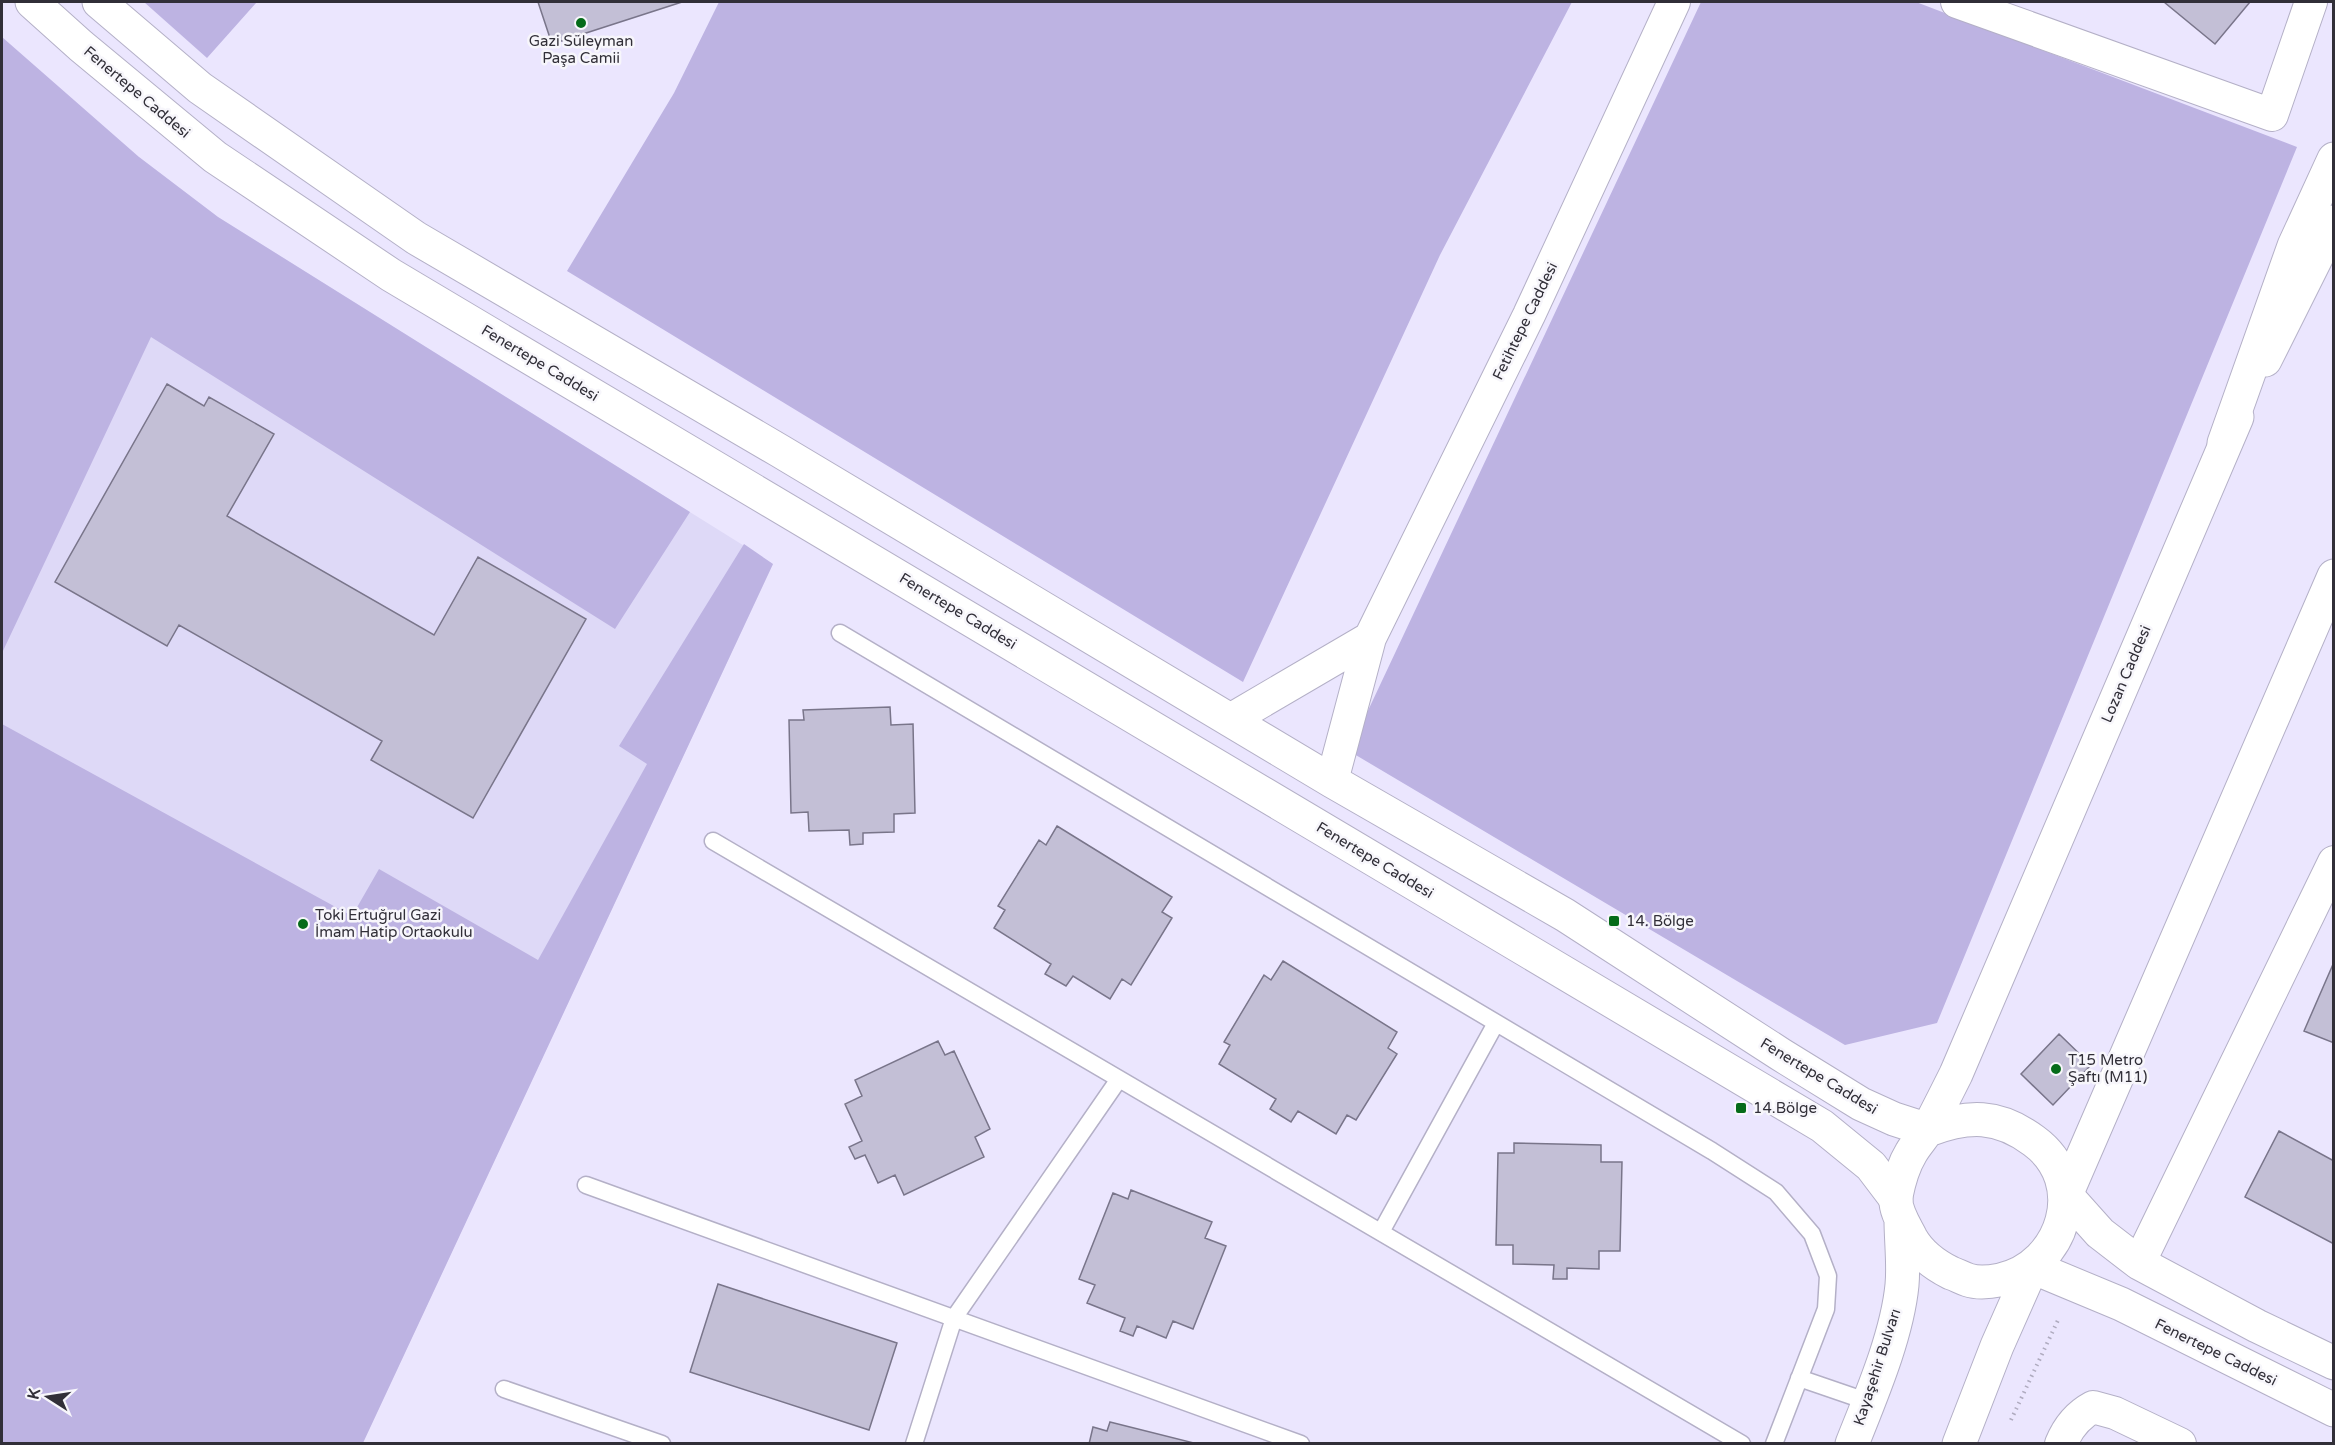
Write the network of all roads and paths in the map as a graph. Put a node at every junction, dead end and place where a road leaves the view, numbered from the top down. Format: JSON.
{"nodes":[{"id":1,"x":32,"y":2,"type":"edge"},
{"id":2,"x":99,"y":2,"type":"edge"},
{"id":3,"x":1674,"y":2,"type":"edge"},
{"id":4,"x":1958,"y":2,"type":"edge"},
{"id":5,"x":2311,"y":2,"type":"edge"},
{"id":6,"x":2334,"y":159,"type":"edge"},
{"id":7,"x":2334,"y":222,"type":"edge"},
{"id":8,"x":2224,"y":443,"type":"junction"},
{"id":9,"x":2334,"y":576,"type":"edge"},
{"id":10,"x":840,"y":633,"type":"dead end"},
{"id":11,"x":1370,"y":638,"type":"junction"},
{"id":12,"x":1230,"y":720,"type":"junction"},
{"id":13,"x":1332,"y":781,"type":"junction"},
{"id":14,"x":713,"y":841,"type":"dead end"},
{"id":15,"x":2334,"y":862,"type":"edge"},
{"id":16,"x":1496,"y":1023,"type":"junction"},
{"id":17,"x":1119,"y":1079,"type":"junction"},
{"id":18,"x":1928,"y":1130,"type":"junction"},
{"id":19,"x":586,"y":1185,"type":"dead end"},
{"id":20,"x":2066,"y":1195,"type":"junction"},
{"id":21,"x":1898,"y":1209,"type":"junction"},
{"id":22,"x":1381,"y":1232,"type":"junction"},
{"id":23,"x":2139,"y":1263,"type":"junction"},
{"id":24,"x":2032,"y":1267,"type":"junction"},
{"id":25,"x":2075,"y":1285,"type":"junction"},
{"id":26,"x":954,"y":1318,"type":"junction"},
{"id":27,"x":2334,"y":1363,"type":"edge"},
{"id":28,"x":1799,"y":1378,"type":"junction"},
{"id":29,"x":504,"y":1389,"type":"dead end"},
{"id":30,"x":1869,"y":1402,"type":"junction"},
{"id":31,"x":2334,"y":1410,"type":"edge"},
{"id":32,"x":2009,"y":1422,"type":"dead end"},
{"id":33,"x":662,"y":1443,"type":"edge"},
{"id":34,"x":914,"y":1443,"type":"edge"},
{"id":35,"x":1300,"y":1443,"type":"edge"},
{"id":36,"x":1742,"y":1443,"type":"edge"},
{"id":37,"x":1774,"y":1443,"type":"edge"},
{"id":38,"x":1852,"y":1443,"type":"edge"},
{"id":39,"x":1959,"y":1443,"type":"edge"},
{"id":40,"x":2061,"y":1443,"type":"edge"},
{"id":41,"x":2180,"y":1443,"type":"edge"}],
"edges":[{"from":1,"to":21,"type":"main road","name":"Fenertepe Caddesi"},
{"from":2,"to":12,"type":"main road","name":"Fenertepe Caddesi"},
{"from":3,"to":11,"type":"street","name":"Fetihtepe Caddesi"},
{"from":4,"to":5,"type":"street"},
{"from":6,"to":8,"type":"main road"},
{"from":7,"to":8,"type":"main road","name":"Lozan Caddesi"},
{"from":8,"to":18,"type":"main road","name":"Lozan Caddesi"},
{"from":9,"to":20,"type":"main road"},
{"from":10,"to":16,"type":"lane"},
{"from":11,"to":12,"type":"street"},
{"from":11,"to":13,"type":"street","name":"Fetihtepe Caddesi"},
{"from":12,"to":13,"type":"main road","name":"Fenertepe Caddesi"},
{"from":13,"to":18,"type":"main road","name":"Fenertepe Caddesi"},
{"from":14,"to":17,"type":"lane"},
{"from":15,"to":23,"type":"street"},
{"from":16,"to":22,"type":"lane"},
{"from":16,"to":28,"type":"lane"},
{"from":17,"to":22,"type":"lane"},
{"from":17,"to":26,"type":"lane"},
{"from":18,"to":20,"type":"main road"},
{"from":18,"to":21,"type":"main road"},
{"from":19,"to":26,"type":"lane"},
{"from":20,"to":23,"type":"main road"},
{"from":20,"to":24,"type":"main road"},
{"from":21,"to":24,"type":"main road"},
{"from":21,"to":30,"type":"main road","name":"Kayaşehir Bulvarı"},
{"from":22,"to":36,"type":"lane"},
{"from":23,"to":27,"type":"main road"},
{"from":24,"to":25,"type":"main road","name":"Fenertepe Caddesi"},
{"from":24,"to":39,"type":"main road"},
{"from":25,"to":31,"type":"main road","name":"Fenertepe Caddesi"},
{"from":25,"to":32,"type":"path"},
{"from":26,"to":34,"type":"lane"},
{"from":26,"to":35,"type":"lane"},
{"from":28,"to":30,"type":"lane"},
{"from":28,"to":37,"type":"lane"},
{"from":29,"to":33,"type":"lane"},
{"from":30,"to":38,"type":"main road","name":"Kayaşehir Bulvarı"},
{"from":40,"to":41,"type":"street"}]}
